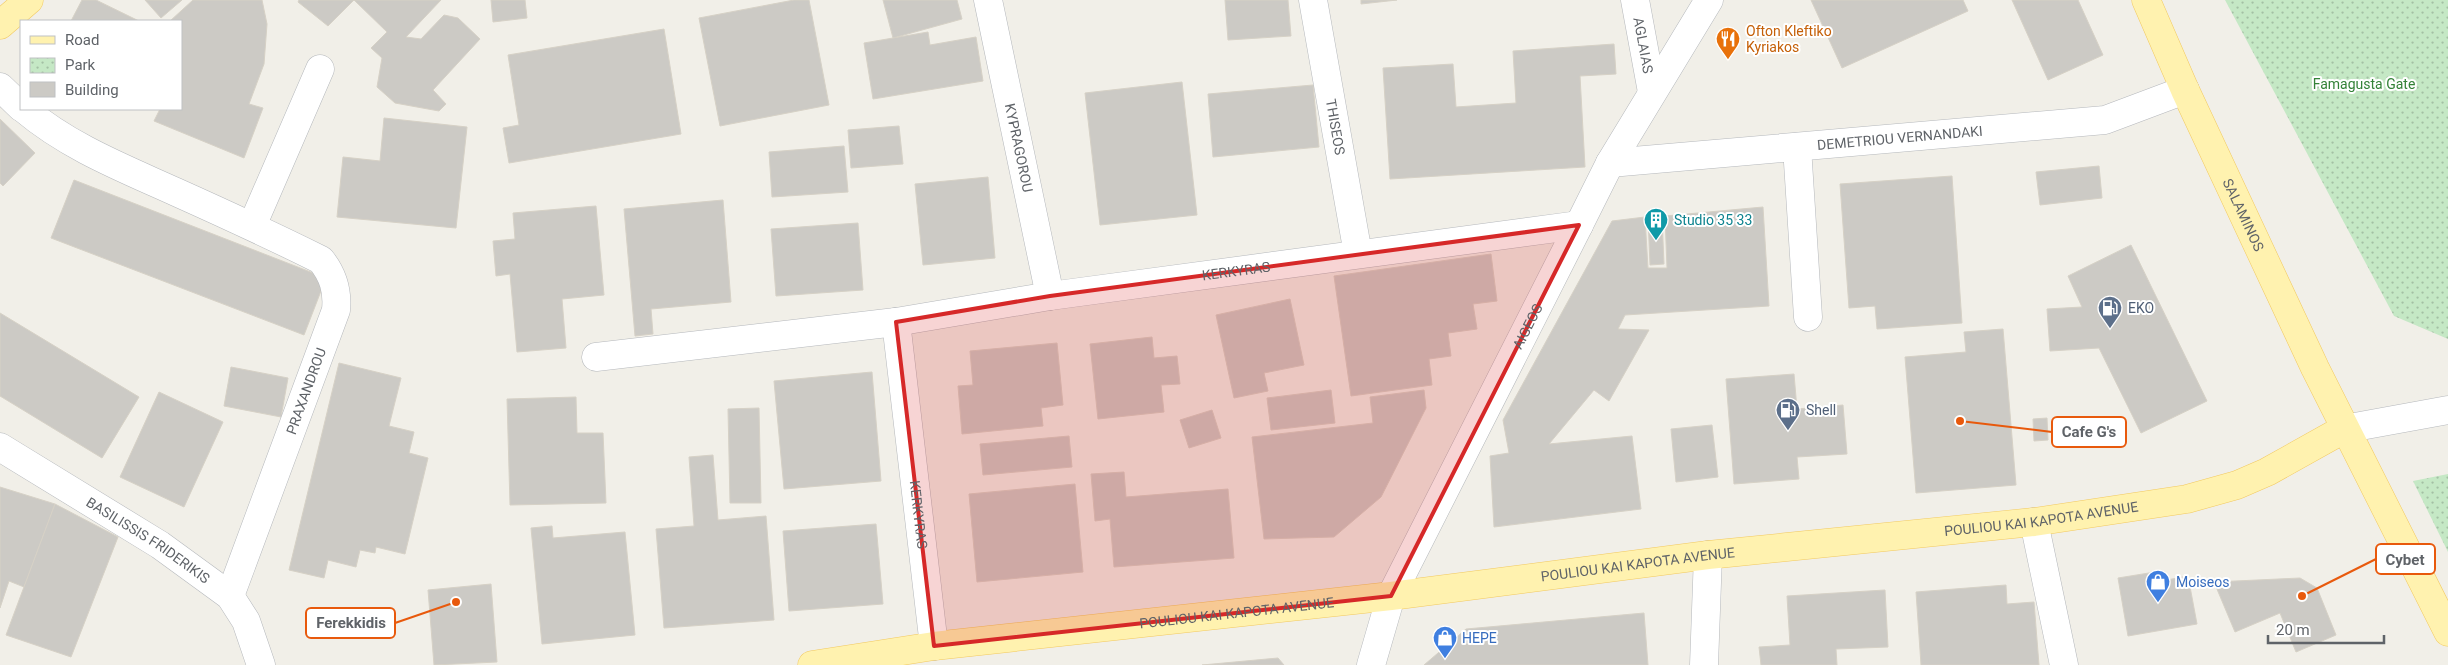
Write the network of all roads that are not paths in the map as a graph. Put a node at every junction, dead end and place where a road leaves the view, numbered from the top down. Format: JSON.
{"nodes":[{"id":1,"x":29,"y":0,"type":"edge"},
{"id":2,"x":988,"y":0,"type":"edge"},
{"id":3,"x":1313,"y":0,"type":"edge"},
{"id":4,"x":1635,"y":0,"type":"edge"},
{"id":5,"x":1709,"y":0,"type":"edge"},
{"id":6,"x":2146,"y":0,"type":"edge"},
{"id":7,"x":0,"y":26,"type":"edge"},
{"id":8,"x":320,"y":68,"type":"dead end"},
{"id":9,"x":0,"y":87,"type":"edge"},
{"id":10,"x":2185,"y":90,"type":"junction"},
{"id":11,"x":1652,"y":92,"type":"junction"},
{"id":12,"x":20,"y":106,"type":"edge"},
{"id":13,"x":24,"y":110,"type":"edge"},
{"id":14,"x":1796,"y":147,"type":"junction"},
{"id":15,"x":1610,"y":163,"type":"junction"},
{"id":16,"x":1578,"y":225,"type":"junction"},
{"id":17,"x":252,"y":226,"type":"junction"},
{"id":18,"x":1358,"y":254,"type":"junction"},
{"id":19,"x":1050,"y":296,"type":"junction"},
{"id":20,"x":1808,"y":317,"type":"dead end"},
{"id":21,"x":896,"y":322,"type":"junction"},
{"id":22,"x":596,"y":357,"type":"dead end"},
{"id":23,"x":2448,"y":410,"type":"edge"},
{"id":24,"x":2344,"y":429,"type":"junction"},
{"id":25,"x":0,"y":447,"type":"edge"},
{"id":26,"x":2034,"y":522,"type":"junction"},
{"id":27,"x":1708,"y":555,"type":"junction"},
{"id":28,"x":230,"y":596,"type":"junction"},
{"id":29,"x":1391,"y":596,"type":"junction"},
{"id":30,"x":2448,"y":632,"type":"edge"},
{"id":31,"x":934,"y":646,"type":"junction"},
{"id":32,"x":261,"y":665,"type":"edge"},
{"id":33,"x":812,"y":665,"type":"edge"},
{"id":34,"x":1371,"y":665,"type":"edge"},
{"id":35,"x":1704,"y":665,"type":"edge"},
{"id":36,"x":2064,"y":665,"type":"edge"}],
"edges":[{"from":1,"to":7,"type":"main road"},
{"from":2,"to":19,"type":"street","name":"KYPRAGOROU"},
{"from":3,"to":18,"type":"street","name":"THISEOS"},
{"from":4,"to":11,"type":"street","name":"AGLAIAS"},
{"from":5,"to":11,"type":"street","name":"AIGEOS"},
{"from":6,"to":10,"type":"main road","name":"SALAMINOS"},
{"from":8,"to":17,"type":"street"},
{"from":9,"to":12,"type":"street","name":"PRAXANDROU"},
{"from":10,"to":14,"type":"street","name":"DEMETRIOU VERNANDAKI"},
{"from":10,"to":24,"type":"main road","name":"SALAMINOS"},
{"from":11,"to":15,"type":"street","name":"AIGEOS"},
{"from":13,"to":17,"type":"street","name":"PRAXANDROU"},
{"from":14,"to":15,"type":"street","name":"DEMETRIOU VERNANDAKI"},
{"from":14,"to":20,"type":"street"},
{"from":15,"to":16,"type":"street","name":"AIGEOS"},
{"from":16,"to":18,"type":"street","name":"KERKYRAS"},
{"from":16,"to":29,"type":"street","name":"AIGEOS"},
{"from":17,"to":28,"type":"street","name":"PRAXANDROU"},
{"from":18,"to":19,"type":"street","name":"KERKYRAS"},
{"from":19,"to":21,"type":"street","name":"KERKYRAS"},
{"from":21,"to":22,"type":"street","name":"KERKYRAS"},
{"from":21,"to":31,"type":"street","name":"KERKYRAS"},
{"from":23,"to":24,"type":"street","name":"POULIOU KAI KAPOTA AVENUE"},
{"from":24,"to":26,"type":"main road","name":"POULIOU KAI KAPOTA AVENUE"},
{"from":24,"to":30,"type":"main road","name":"SALAMINOS"},
{"from":25,"to":28,"type":"street","name":"BASILISSIS FRIDERIKIS"},
{"from":26,"to":27,"type":"main road","name":"POULIOU KAI KAPOTA AVENUE"},
{"from":26,"to":36,"type":"street"},
{"from":27,"to":29,"type":"main road","name":"POULIOU KAI KAPOTA AVENUE"},
{"from":27,"to":35,"type":"street"},
{"from":28,"to":32,"type":"street","name":"BASILISSIS FRIDERIKIS"},
{"from":29,"to":31,"type":"main road","name":"POULIOU KAI KAPOTA AVENUE"},
{"from":29,"to":34,"type":"street","name":"AIGEOS"},
{"from":31,"to":33,"type":"main road","name":"POULIOU KAI KAPOTA AVENUE"}]}
